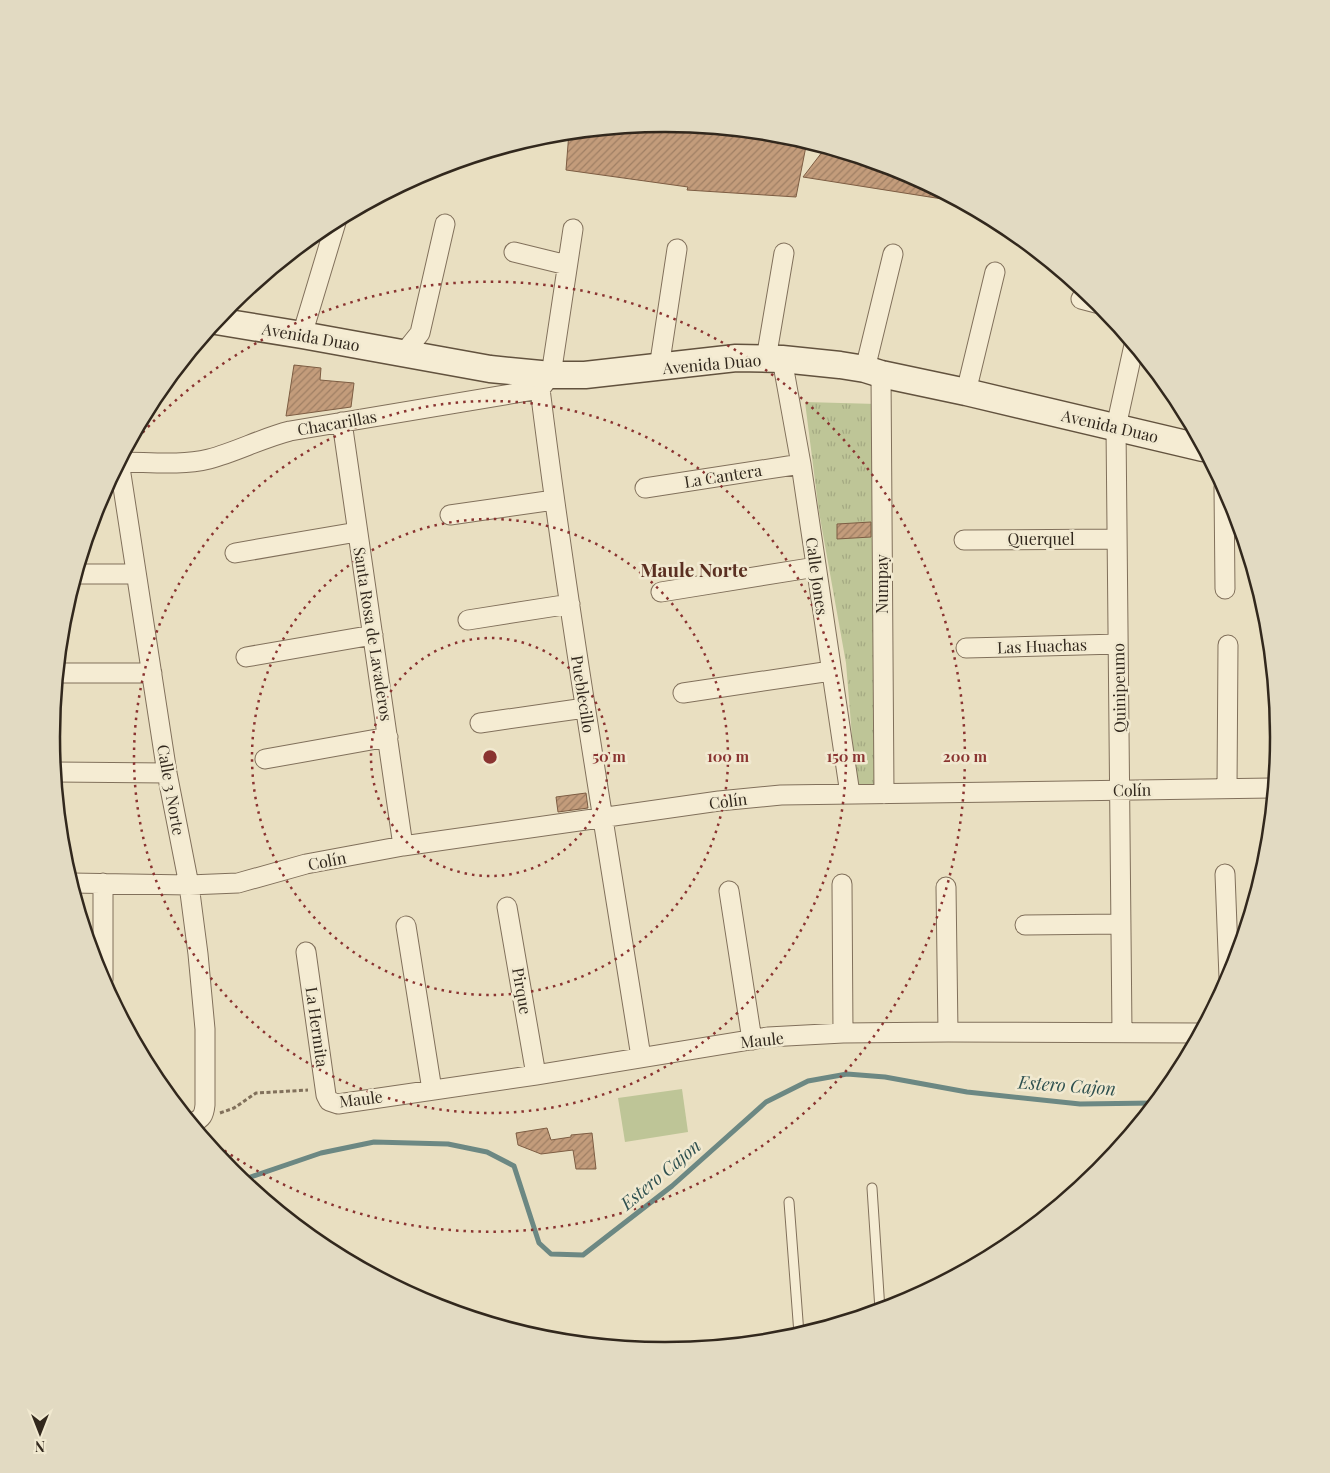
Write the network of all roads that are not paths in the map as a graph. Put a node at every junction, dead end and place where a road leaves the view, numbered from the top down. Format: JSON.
{"nodes":[{"id":1,"x":445,"y":224,"type":"dead end"},
{"id":2,"x":573,"y":228,"type":"dead end"},
{"id":3,"x":334,"y":230,"type":"edge"},
{"id":4,"x":677,"y":249,"type":"dead end"},
{"id":5,"x":514,"y":252,"type":"dead end"},
{"id":6,"x":784,"y":253,"type":"dead end"},
{"id":7,"x":893,"y":254,"type":"dead end"},
{"id":8,"x":567,"y":265,"type":"junction"},
{"id":9,"x":995,"y":272,"type":"dead end"},
{"id":10,"x":1081,"y":300,"type":"dead end"},
{"id":11,"x":1084,"y":301,"type":"edge"},
{"id":12,"x":225,"y":322,"type":"edge"},
{"id":13,"x":302,"y":334,"type":"junction"},
{"id":14,"x":404,"y":353,"type":"junction"},
{"id":15,"x":1132,"y":353,"type":"edge"},
{"id":16,"x":774,"y":359,"type":"junction"},
{"id":17,"x":659,"y":368,"type":"junction"},
{"id":18,"x":873,"y":371,"type":"junction"},
{"id":19,"x":545,"y":382,"type":"junction"},
{"id":20,"x":966,"y":392,"type":"junction"},
{"id":21,"x":342,"y":422,"type":"junction"},
{"id":22,"x":1116,"y":427,"type":"junction"},
{"id":23,"x":1196,"y":446,"type":"edge"},
{"id":24,"x":126,"y":462,"type":"edge"},
{"id":25,"x":801,"y":464,"type":"junction"},
{"id":26,"x":121,"y":472,"type":"edge"},
{"id":27,"x":645,"y":488,"type":"dead end"},
{"id":28,"x":554,"y":500,"type":"junction"},
{"id":29,"x":1224,"y":506,"type":"edge"},
{"id":30,"x":450,"y":515,"type":"dead end"},
{"id":31,"x":357,"y":532,"type":"junction"},
{"id":32,"x":1117,"y":539,"type":"junction"},
{"id":33,"x":964,"y":540,"type":"dead end"},
{"id":34,"x":235,"y":553,"type":"dead end"},
{"id":35,"x":816,"y":567,"type":"junction"},
{"id":36,"x":83,"y":574,"type":"edge"},
{"id":37,"x":136,"y":574,"type":"junction"},
{"id":38,"x":1225,"y":589,"type":"dead end"},
{"id":39,"x":661,"y":592,"type":"dead end"},
{"id":40,"x":570,"y":604,"type":"junction"},
{"id":41,"x":468,"y":620,"type":"dead end"},
{"id":42,"x":373,"y":635,"type":"junction"},
{"id":43,"x":1118,"y":644,"type":"junction"},
{"id":44,"x":1228,"y":645,"type":"dead end"},
{"id":45,"x":966,"y":648,"type":"dead end"},
{"id":46,"x":246,"y":657,"type":"dead end"},
{"id":47,"x":832,"y":671,"type":"junction"},
{"id":48,"x":63,"y":673,"type":"edge"},
{"id":49,"x":152,"y":673,"type":"junction"},
{"id":50,"x":683,"y":693,"type":"dead end"},
{"id":51,"x":585,"y":708,"type":"junction"},
{"id":52,"x":480,"y":723,"type":"dead end"},
{"id":53,"x":388,"y":737,"type":"junction"},
{"id":54,"x":265,"y":759,"type":"dead end"},
{"id":55,"x":61,"y":772,"type":"edge"},
{"id":56,"x":167,"y":773,"type":"junction"},
{"id":57,"x":1227,"y":788,"type":"junction"},
{"id":58,"x":1268,"y":788,"type":"edge"},
{"id":59,"x":1120,"y":790,"type":"junction"},
{"id":60,"x":850,"y":794,"type":"junction"},
{"id":61,"x":884,"y":794,"type":"junction"},
{"id":62,"x":603,"y":817,"type":"junction"},
{"id":63,"x":403,"y":846,"type":"junction"},
{"id":64,"x":1225,"y":874,"type":"dead end"},
{"id":65,"x":78,"y":882,"type":"edge"},
{"id":66,"x":103,"y":883,"type":"junction"},
{"id":67,"x":842,"y":884,"type":"dead end"},
{"id":68,"x":189,"y":885,"type":"junction"},
{"id":69,"x":946,"y":887,"type":"dead end"},
{"id":70,"x":729,"y":891,"type":"dead end"},
{"id":71,"x":507,"y":908,"type":"dead end"},
{"id":72,"x":1121,"y":924,"type":"junction"},
{"id":73,"x":1025,"y":925,"type":"dead end"},
{"id":74,"x":406,"y":926,"type":"dead end"},
{"id":75,"x":306,"y":952,"type":"dead end"},
{"id":76,"x":1228,"y":957,"type":"edge"},
{"id":77,"x":103,"y":960,"type":"edge"},
{"id":78,"x":948,"y":1032,"type":"junction"},
{"id":79,"x":1122,"y":1033,"type":"junction"},
{"id":80,"x":1192,"y":1033,"type":"edge"},
{"id":81,"x":843,"y":1034,"type":"junction"},
{"id":82,"x":752,"y":1040,"type":"junction"},
{"id":83,"x":640,"y":1057,"type":"junction"},
{"id":84,"x":536,"y":1075,"type":"junction"},
{"id":85,"x":432,"y":1090,"type":"junction"},
{"id":86,"x":330,"y":1101,"type":"joint"},
{"id":87,"x":197,"y":1120,"type":"edge"},
{"id":88,"x":872,"y":1188,"type":"dead end"},
{"id":89,"x":789,"y":1202,"type":"dead end"},
{"id":90,"x":879,"y":1301,"type":"edge"},
{"id":91,"x":798,"y":1326,"type":"edge"}],
"edges":[{"from":1,"to":14,"type":"street"},
{"from":2,"to":8,"type":"street","name":"Pueblecillo"},
{"from":3,"to":13,"type":"street"},
{"from":4,"to":17,"type":"street"},
{"from":5,"to":8,"type":"street"},
{"from":6,"to":16,"type":"street","name":"Calle Jones"},
{"from":7,"to":18,"type":"street","name":"Numpay"},
{"from":8,"to":19,"type":"street","name":"Pueblecillo"},
{"from":9,"to":20,"type":"street"},
{"from":10,"to":11,"type":"street"},
{"from":12,"to":13,"type":"street","name":"Avenida Duao"},
{"from":13,"to":14,"type":"street","name":"Avenida Duao"},
{"from":14,"to":19,"type":"street","name":"Avenida Duao"},
{"from":15,"to":22,"type":"street","name":"Quinipeumo"},
{"from":16,"to":17,"type":"street","name":"Avenida Duao"},
{"from":16,"to":18,"type":"street","name":"Avenida Duao"},
{"from":16,"to":25,"type":"street","name":"Calle Jones"},
{"from":17,"to":19,"type":"street","name":"Avenida Duao"},
{"from":18,"to":20,"type":"street","name":"Avenida Duao"},
{"from":18,"to":61,"type":"street","name":"Numpay"},
{"from":19,"to":21,"type":"street","name":"Chacarillas"},
{"from":19,"to":28,"type":"street","name":"Pueblecillo"},
{"from":20,"to":22,"type":"street","name":"Avenida Duao"},
{"from":21,"to":24,"type":"street","name":"Chacarillas"},
{"from":21,"to":31,"type":"street","name":"Santa Rosa de Lavaderos"},
{"from":22,"to":23,"type":"street","name":"Avenida Duao"},
{"from":22,"to":32,"type":"street","name":"Quinipeumo"},
{"from":25,"to":27,"type":"street","name":"La Cantera"},
{"from":25,"to":35,"type":"street","name":"Calle Jones"},
{"from":26,"to":37,"type":"street","name":"Calle 3 Norte"},
{"from":28,"to":30,"type":"street"},
{"from":28,"to":40,"type":"street","name":"Pueblecillo"},
{"from":29,"to":38,"type":"street"},
{"from":31,"to":34,"type":"street"},
{"from":31,"to":42,"type":"street","name":"Santa Rosa de Lavaderos"},
{"from":32,"to":33,"type":"street","name":"Querquel"},
{"from":32,"to":43,"type":"street","name":"Quinipeumo"},
{"from":35,"to":39,"type":"street"},
{"from":35,"to":47,"type":"street","name":"Calle Jones"},
{"from":36,"to":37,"type":"street"},
{"from":37,"to":49,"type":"street","name":"Calle 3 Norte"},
{"from":40,"to":41,"type":"street"},
{"from":40,"to":51,"type":"street","name":"Pueblecillo"},
{"from":42,"to":46,"type":"street"},
{"from":42,"to":53,"type":"street","name":"Santa Rosa de Lavaderos"},
{"from":43,"to":45,"type":"street","name":"Las Huachas"},
{"from":43,"to":59,"type":"street","name":"Quinipeumo"},
{"from":44,"to":57,"type":"street"},
{"from":47,"to":50,"type":"street"},
{"from":47,"to":60,"type":"street","name":"Calle Jones"},
{"from":48,"to":49,"type":"street"},
{"from":49,"to":56,"type":"street","name":"Calle 3 Norte"},
{"from":51,"to":52,"type":"street"},
{"from":51,"to":62,"type":"street","name":"Pueblecillo"},
{"from":53,"to":54,"type":"street"},
{"from":53,"to":63,"type":"street","name":"Santa Rosa de Lavaderos"},
{"from":55,"to":56,"type":"street"},
{"from":56,"to":68,"type":"street","name":"Calle 3 Norte"},
{"from":57,"to":58,"type":"street","name":"Colín"},
{"from":57,"to":59,"type":"street","name":"Colín"},
{"from":59,"to":61,"type":"street","name":"Colín"},
{"from":59,"to":72,"type":"street","name":"Quinipeumo"},
{"from":60,"to":61,"type":"street","name":"Colín"},
{"from":60,"to":62,"type":"street","name":"Colín"},
{"from":62,"to":63,"type":"street","name":"Colín"},
{"from":62,"to":83,"type":"street","name":"Pueblecillo"},
{"from":63,"to":68,"type":"street","name":"Colín"},
{"from":64,"to":76,"type":"street"},
{"from":65,"to":66,"type":"street","name":"Colín"},
{"from":66,"to":68,"type":"street","name":"Colín"},
{"from":66,"to":77,"type":"street"},
{"from":67,"to":81,"type":"street"},
{"from":68,"to":87,"type":"street","name":"Calle 3 Norte"},
{"from":69,"to":78,"type":"street"},
{"from":70,"to":82,"type":"street"},
{"from":71,"to":84,"type":"street","name":"Pirque"},
{"from":72,"to":73,"type":"street"},
{"from":72,"to":79,"type":"street","name":"Quinipeumo"},
{"from":74,"to":85,"type":"street"},
{"from":75,"to":86,"type":"street","name":"La Hermita"},
{"from":78,"to":79,"type":"street","name":"Maule"},
{"from":78,"to":81,"type":"street","name":"Maule"},
{"from":79,"to":80,"type":"street","name":"Maule"},
{"from":81,"to":82,"type":"street","name":"Maule"},
{"from":82,"to":83,"type":"street","name":"Maule"},
{"from":83,"to":84,"type":"street","name":"Maule"},
{"from":84,"to":85,"type":"street","name":"Maule"},
{"from":85,"to":86,"type":"street","name":"Maule"},
{"from":88,"to":90,"type":"lane"},
{"from":89,"to":91,"type":"lane"}]}
